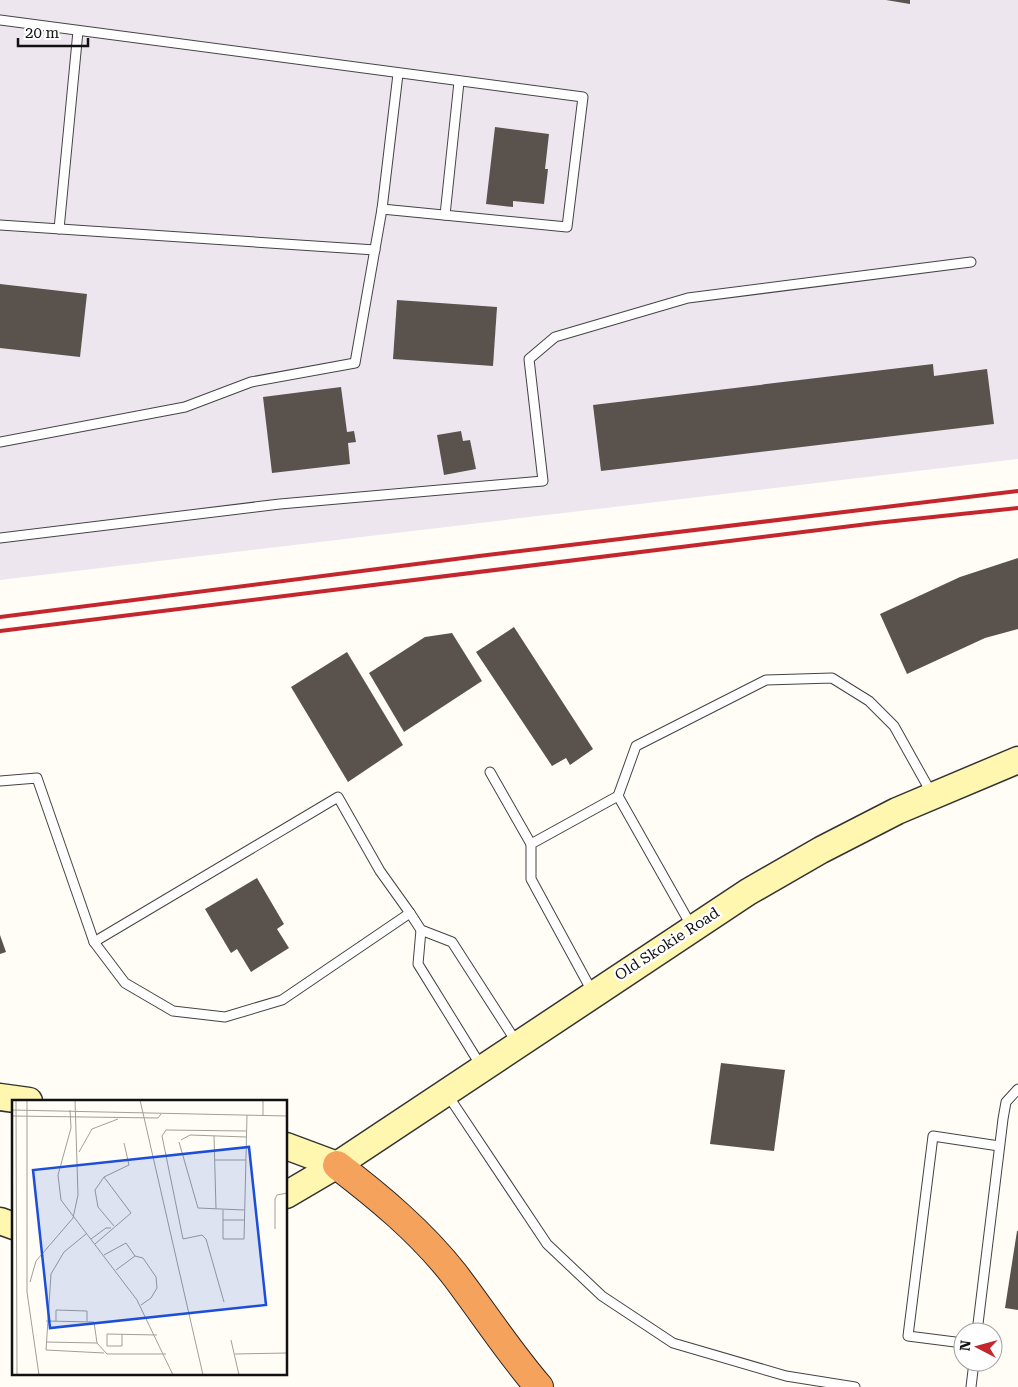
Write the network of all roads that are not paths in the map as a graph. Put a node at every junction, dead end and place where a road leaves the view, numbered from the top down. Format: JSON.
{"nodes":[{"id":1,"x":0,"y":20,"type":"edge"},
{"id":2,"x":78,"y":31,"type":"junction"},
{"id":3,"x":398,"y":74,"type":"junction"},
{"id":4,"x":459,"y":82,"type":"junction"},
{"id":5,"x":382,"y":209,"type":"junction"},
{"id":6,"x":445,"y":215,"type":"junction"},
{"id":7,"x":0,"y":225,"type":"edge"},
{"id":8,"x":59,"y":229,"type":"junction"},
{"id":9,"x":375,"y":250,"type":"junction"},
{"id":10,"x":971,"y":262,"type":"dead end"},
{"id":11,"x":0,"y":442,"type":"edge"},
{"id":12,"x":0,"y":538,"type":"edge"},
{"id":13,"x":1018,"y":760,"type":"edge"},
{"id":14,"x":490,"y":772,"type":"dead end"},
{"id":15,"x":0,"y":781,"type":"edge"},
{"id":16,"x":618,"y":796,"type":"junction"},
{"id":17,"x":933,"y":796,"type":"junction"},
{"id":18,"x":531,"y":844,"type":"junction"},
{"id":19,"x":410,"y":914,"type":"junction"},
{"id":20,"x":692,"y":928,"type":"junction"},
{"id":21,"x":421,"y":930,"type":"junction"},
{"id":22,"x":94,"y":942,"type":"junction"},
{"id":23,"x":593,"y":993,"type":"junction"},
{"id":24,"x":517,"y":1044,"type":"junction"},
{"id":25,"x":481,"y":1067,"type":"junction"},
{"id":26,"x":1018,"y":1089,"type":"edge"},
{"id":27,"x":445,"y":1092,"type":"junction"},
{"id":28,"x":0,"y":1097,"type":"edge"},
{"id":29,"x":22,"y":1100,"type":"edge"},
{"id":30,"x":999,"y":1146,"type":"junction"},
{"id":31,"x":288,"y":1147,"type":"edge"},
{"id":32,"x":337,"y":1165,"type":"junction"},
{"id":33,"x":288,"y":1194,"type":"edge"},
{"id":34,"x":0,"y":1221,"type":"edge"},
{"id":35,"x":12,"y":1225,"type":"edge"},
{"id":36,"x":978,"y":1322,"type":"edge"},
{"id":37,"x":953,"y":1342,"type":"edge"},
{"id":38,"x":973,"y":1372,"type":"edge"},
{"id":39,"x":539,"y":1387,"type":"edge"},
{"id":40,"x":855,"y":1387,"type":"edge"},
{"id":41,"x":971,"y":1387,"type":"edge"}],
"edges":[{"from":1,"to":2,"type":"lane"},
{"from":2,"to":3,"type":"lane"},
{"from":2,"to":8,"type":"lane"},
{"from":3,"to":4,"type":"lane"},
{"from":3,"to":5,"type":"lane"},
{"from":4,"to":6,"type":"lane"},
{"from":4,"to":6,"type":"lane"},
{"from":5,"to":6,"type":"lane"},
{"from":5,"to":9,"type":"lane"},
{"from":7,"to":8,"type":"lane"},
{"from":8,"to":9,"type":"lane"},
{"from":9,"to":11,"type":"lane"},
{"from":10,"to":12,"type":"lane"},
{"from":13,"to":17,"type":"street","name":"Old Skokie Road"},
{"from":14,"to":18,"type":"lane"},
{"from":15,"to":22,"type":"lane"},
{"from":16,"to":17,"type":"lane"},
{"from":16,"to":18,"type":"lane"},
{"from":16,"to":20,"type":"lane"},
{"from":17,"to":20,"type":"street","name":"Old Skokie Road"},
{"from":18,"to":23,"type":"lane"},
{"from":19,"to":21,"type":"lane"},
{"from":19,"to":22,"type":"lane"},
{"from":19,"to":22,"type":"lane"},
{"from":20,"to":23,"type":"street","name":"Old Skokie Road"},
{"from":21,"to":24,"type":"lane"},
{"from":21,"to":25,"type":"lane"},
{"from":23,"to":24,"type":"street","name":"Old Skokie Road"},
{"from":24,"to":25,"type":"street","name":"Old Skokie Road"},
{"from":25,"to":27,"type":"street","name":"Old Skokie Road"},
{"from":26,"to":30,"type":"lane"},
{"from":27,"to":32,"type":"street","name":"Old Skokie Road"},
{"from":27,"to":40,"type":"lane"},
{"from":28,"to":29,"type":"street"},
{"from":30,"to":36,"type":"lane"},
{"from":30,"to":37,"type":"lane"},
{"from":31,"to":32,"type":"street"},
{"from":32,"to":33,"type":"street","name":"Old Skokie Road"},
{"from":32,"to":39,"type":"highway"},
{"from":34,"to":35,"type":"street"},
{"from":38,"to":41,"type":"lane"}]}
